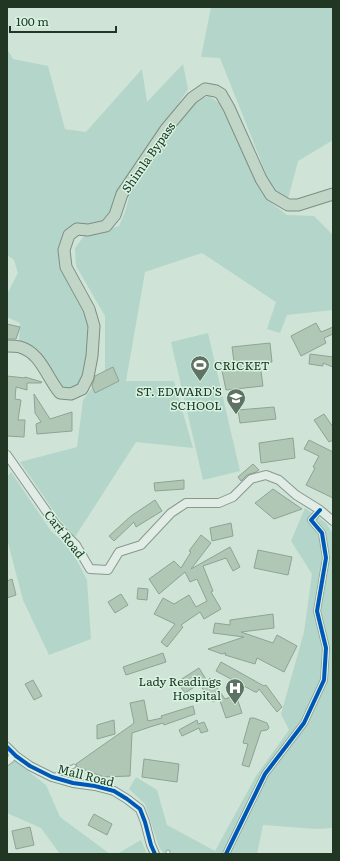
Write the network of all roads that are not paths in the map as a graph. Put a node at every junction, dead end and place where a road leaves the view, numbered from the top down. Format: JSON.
{"nodes":[{"id":1,"x":333,"y":194,"type":"edge"},
{"id":2,"x":7,"y":346,"type":"edge"},
{"id":3,"x":7,"y":455,"type":"edge"},
{"id":4,"x":320,"y":510,"type":"junction"},
{"id":5,"x":333,"y":521,"type":"edge"},
{"id":6,"x":10,"y":750,"type":"edge"},
{"id":7,"x":7,"y":762,"type":"edge"},
{"id":8,"x":74,"y":766,"type":"dead end"},
{"id":9,"x":52,"y":777,"type":"junction"},
{"id":10,"x":155,"y":854,"type":"edge"},
{"id":11,"x":226,"y":854,"type":"edge"}],
"edges":[{"from":1,"to":2,"type":"highway","name":"Shimla Bypass"},
{"from":3,"to":4,"type":"main road","name":"Cart Road"},
{"from":4,"to":5,"type":"main road","name":"Cart Road"},
{"from":4,"to":11,"type":"street"},
{"from":6,"to":7,"type":"street"},
{"from":6,"to":9,"type":"main road","name":"Mall Road"},
{"from":8,"to":9,"type":"lane"},
{"from":9,"to":10,"type":"main road","name":"Mall Road"}]}
